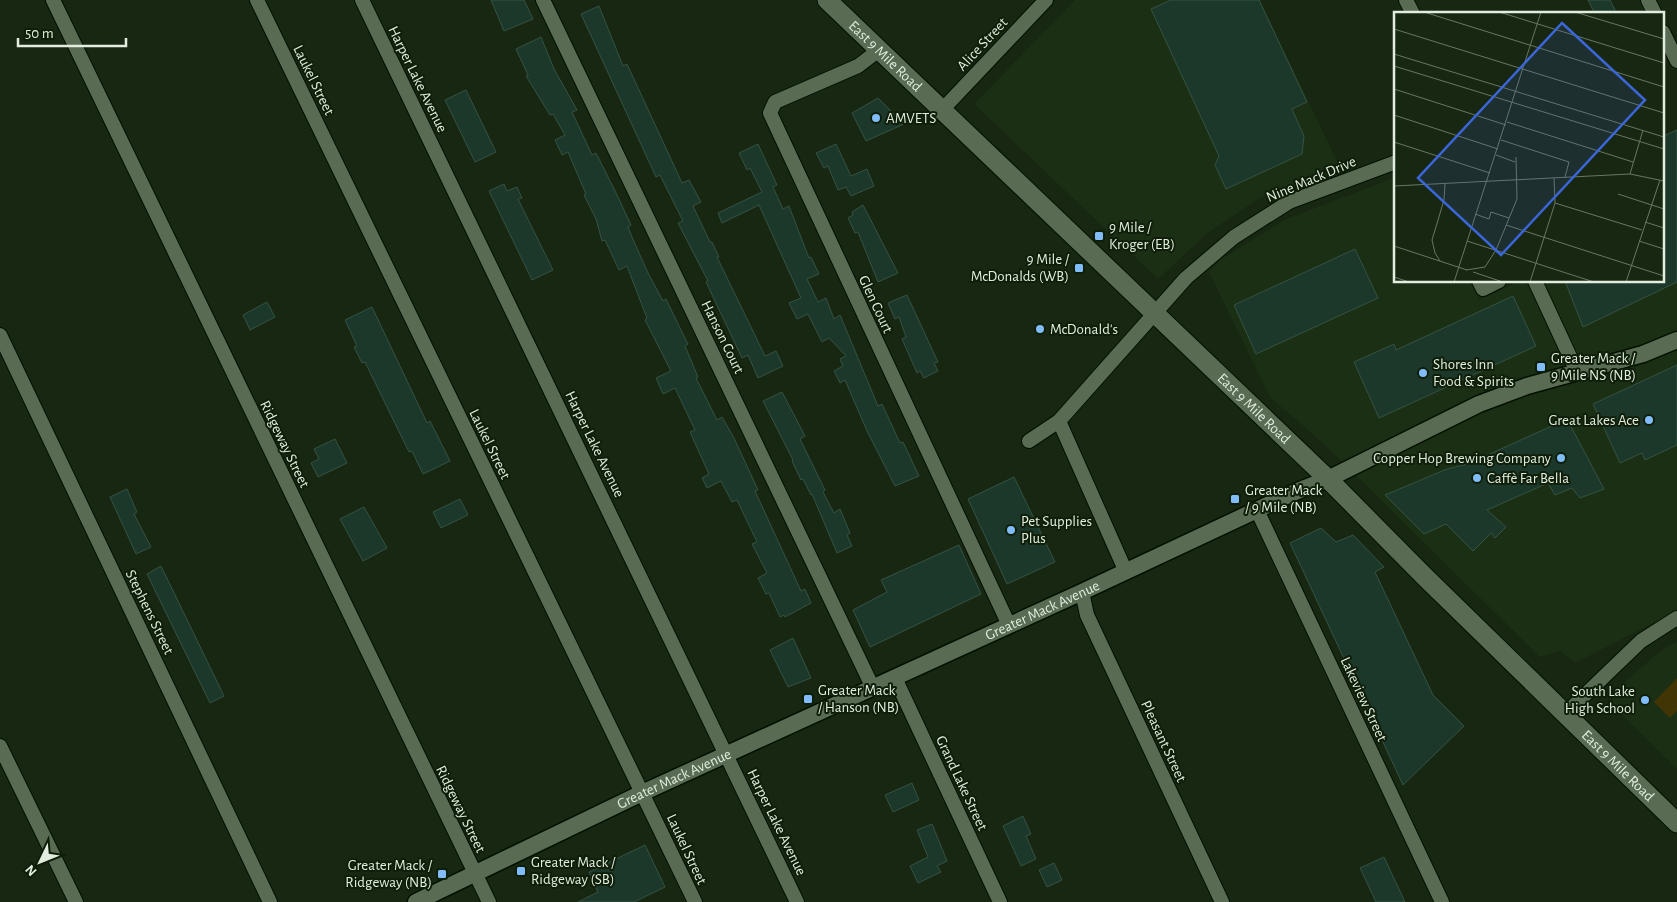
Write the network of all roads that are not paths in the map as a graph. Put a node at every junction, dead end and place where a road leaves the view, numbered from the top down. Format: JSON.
{"nodes":[{"id":1,"x":53,"y":0,"type":"edge"},
{"id":2,"x":257,"y":0,"type":"edge"},
{"id":3,"x":362,"y":0,"type":"edge"},
{"id":4,"x":543,"y":0,"type":"edge"},
{"id":5,"x":827,"y":0,"type":"edge"},
{"id":6,"x":1046,"y":0,"type":"edge"},
{"id":7,"x":1406,"y":0,"type":"edge"},
{"id":8,"x":1648,"y":0,"type":"edge"},
{"id":9,"x":1412,"y":12,"type":"edge"},
{"id":10,"x":1654,"y":12,"type":"edge"},
{"id":11,"x":1664,"y":35,"type":"edge"},
{"id":12,"x":879,"y":50,"type":"junction"},
{"id":13,"x":1673,"y":59,"type":"edge"},
{"id":14,"x":942,"y":110,"type":"junction"},
{"id":15,"x":1394,"y":163,"type":"edge"},
{"id":16,"x":1480,"y":282,"type":"edge"},
{"id":17,"x":1497,"y":282,"type":"edge"},
{"id":18,"x":1535,"y":282,"type":"edge"},
{"id":19,"x":1155,"y":313,"type":"junction"},
{"id":20,"x":0,"y":336,"type":"edge"},
{"id":21,"x":1677,"y":340,"type":"edge"},
{"id":22,"x":1578,"y":374,"type":"junction"},
{"id":23,"x":1059,"y":421,"type":"junction"},
{"id":24,"x":1029,"y":441,"type":"dead end"},
{"id":25,"x":1328,"y":479,"type":"junction"},
{"id":26,"x":1257,"y":510,"type":"junction"},
{"id":27,"x":1126,"y":572,"type":"junction"},
{"id":28,"x":1082,"y":592,"type":"junction"},
{"id":29,"x":1677,"y":618,"type":"edge"},
{"id":30,"x":1009,"y":626,"type":"junction"},
{"id":31,"x":895,"y":678,"type":"junction"},
{"id":32,"x":873,"y":688,"type":"junction"},
{"id":33,"x":1565,"y":714,"type":"junction"},
{"id":34,"x":0,"y":746,"type":"edge"},
{"id":35,"x":727,"y":754,"type":"junction"},
{"id":36,"x":642,"y":793,"type":"junction"},
{"id":37,"x":1677,"y":822,"type":"edge"},
{"id":38,"x":475,"y":874,"type":"junction"},
{"id":39,"x":76,"y":902,"type":"edge"},
{"id":40,"x":270,"y":902,"type":"edge"},
{"id":41,"x":416,"y":902,"type":"edge"},
{"id":42,"x":489,"y":902,"type":"edge"},
{"id":43,"x":695,"y":902,"type":"edge"},
{"id":44,"x":797,"y":902,"type":"edge"},
{"id":45,"x":1000,"y":902,"type":"edge"},
{"id":46,"x":1222,"y":902,"type":"edge"},
{"id":47,"x":1442,"y":902,"type":"edge"}],
"edges":[{"from":1,"to":38,"type":"street","name":"Ridgeway Street"},
{"from":2,"to":36,"type":"street","name":"Laukel Street"},
{"from":3,"to":35,"type":"street","name":"Harper Lake Avenue"},
{"from":4,"to":32,"type":"street","name":"Hanson Court"},
{"from":5,"to":12,"type":"main road","name":"East 9 Mile Road"},
{"from":6,"to":14,"type":"street","name":"Alice Street"},
{"from":7,"to":9,"type":"street"},
{"from":8,"to":10,"type":"street"},
{"from":11,"to":13,"type":"street"},
{"from":12,"to":14,"type":"main road","name":"East 9 Mile Road"},
{"from":12,"to":30,"type":"street","name":"Glen Court"},
{"from":14,"to":19,"type":"main road","name":"East 9 Mile Road"},
{"from":15,"to":19,"type":"street","name":"Nine Mack Drive"},
{"from":16,"to":17,"type":"street"},
{"from":18,"to":22,"type":"street"},
{"from":19,"to":23,"type":"street","name":"Nine Mack Drive"},
{"from":19,"to":25,"type":"main road","name":"East 9 Mile Road"},
{"from":20,"to":40,"type":"street","name":"Stephens Street"},
{"from":21,"to":22,"type":"street","name":"Greater Mack Avenue"},
{"from":22,"to":25,"type":"street","name":"Greater Mack Avenue"},
{"from":23,"to":24,"type":"street","name":"Nine Mack Drive"},
{"from":23,"to":27,"type":"street"},
{"from":25,"to":26,"type":"street","name":"Greater Mack Avenue"},
{"from":25,"to":33,"type":"main road","name":"East 9 Mile Road"},
{"from":26,"to":27,"type":"street","name":"Greater Mack Avenue"},
{"from":26,"to":47,"type":"street","name":"Lakeview Street"},
{"from":27,"to":28,"type":"street","name":"Greater Mack Avenue"},
{"from":28,"to":30,"type":"street","name":"Greater Mack Avenue"},
{"from":28,"to":46,"type":"street","name":"Pleasant Street"},
{"from":29,"to":33,"type":"street"},
{"from":30,"to":31,"type":"street","name":"Greater Mack Avenue"},
{"from":31,"to":32,"type":"street","name":"Greater Mack Avenue"},
{"from":31,"to":45,"type":"street","name":"Grand Lake Street"},
{"from":32,"to":35,"type":"street","name":"Greater Mack Avenue"},
{"from":33,"to":37,"type":"main road","name":"East 9 Mile Road"},
{"from":34,"to":39,"type":"street"},
{"from":35,"to":36,"type":"street","name":"Greater Mack Avenue"},
{"from":35,"to":44,"type":"street","name":"Harper Lake Avenue"},
{"from":36,"to":38,"type":"street","name":"Greater Mack Avenue"},
{"from":36,"to":43,"type":"street","name":"Laukel Street"},
{"from":38,"to":41,"type":"street","name":"Greater Mack Avenue"},
{"from":38,"to":42,"type":"street","name":"Ridgeway Street"}]}
